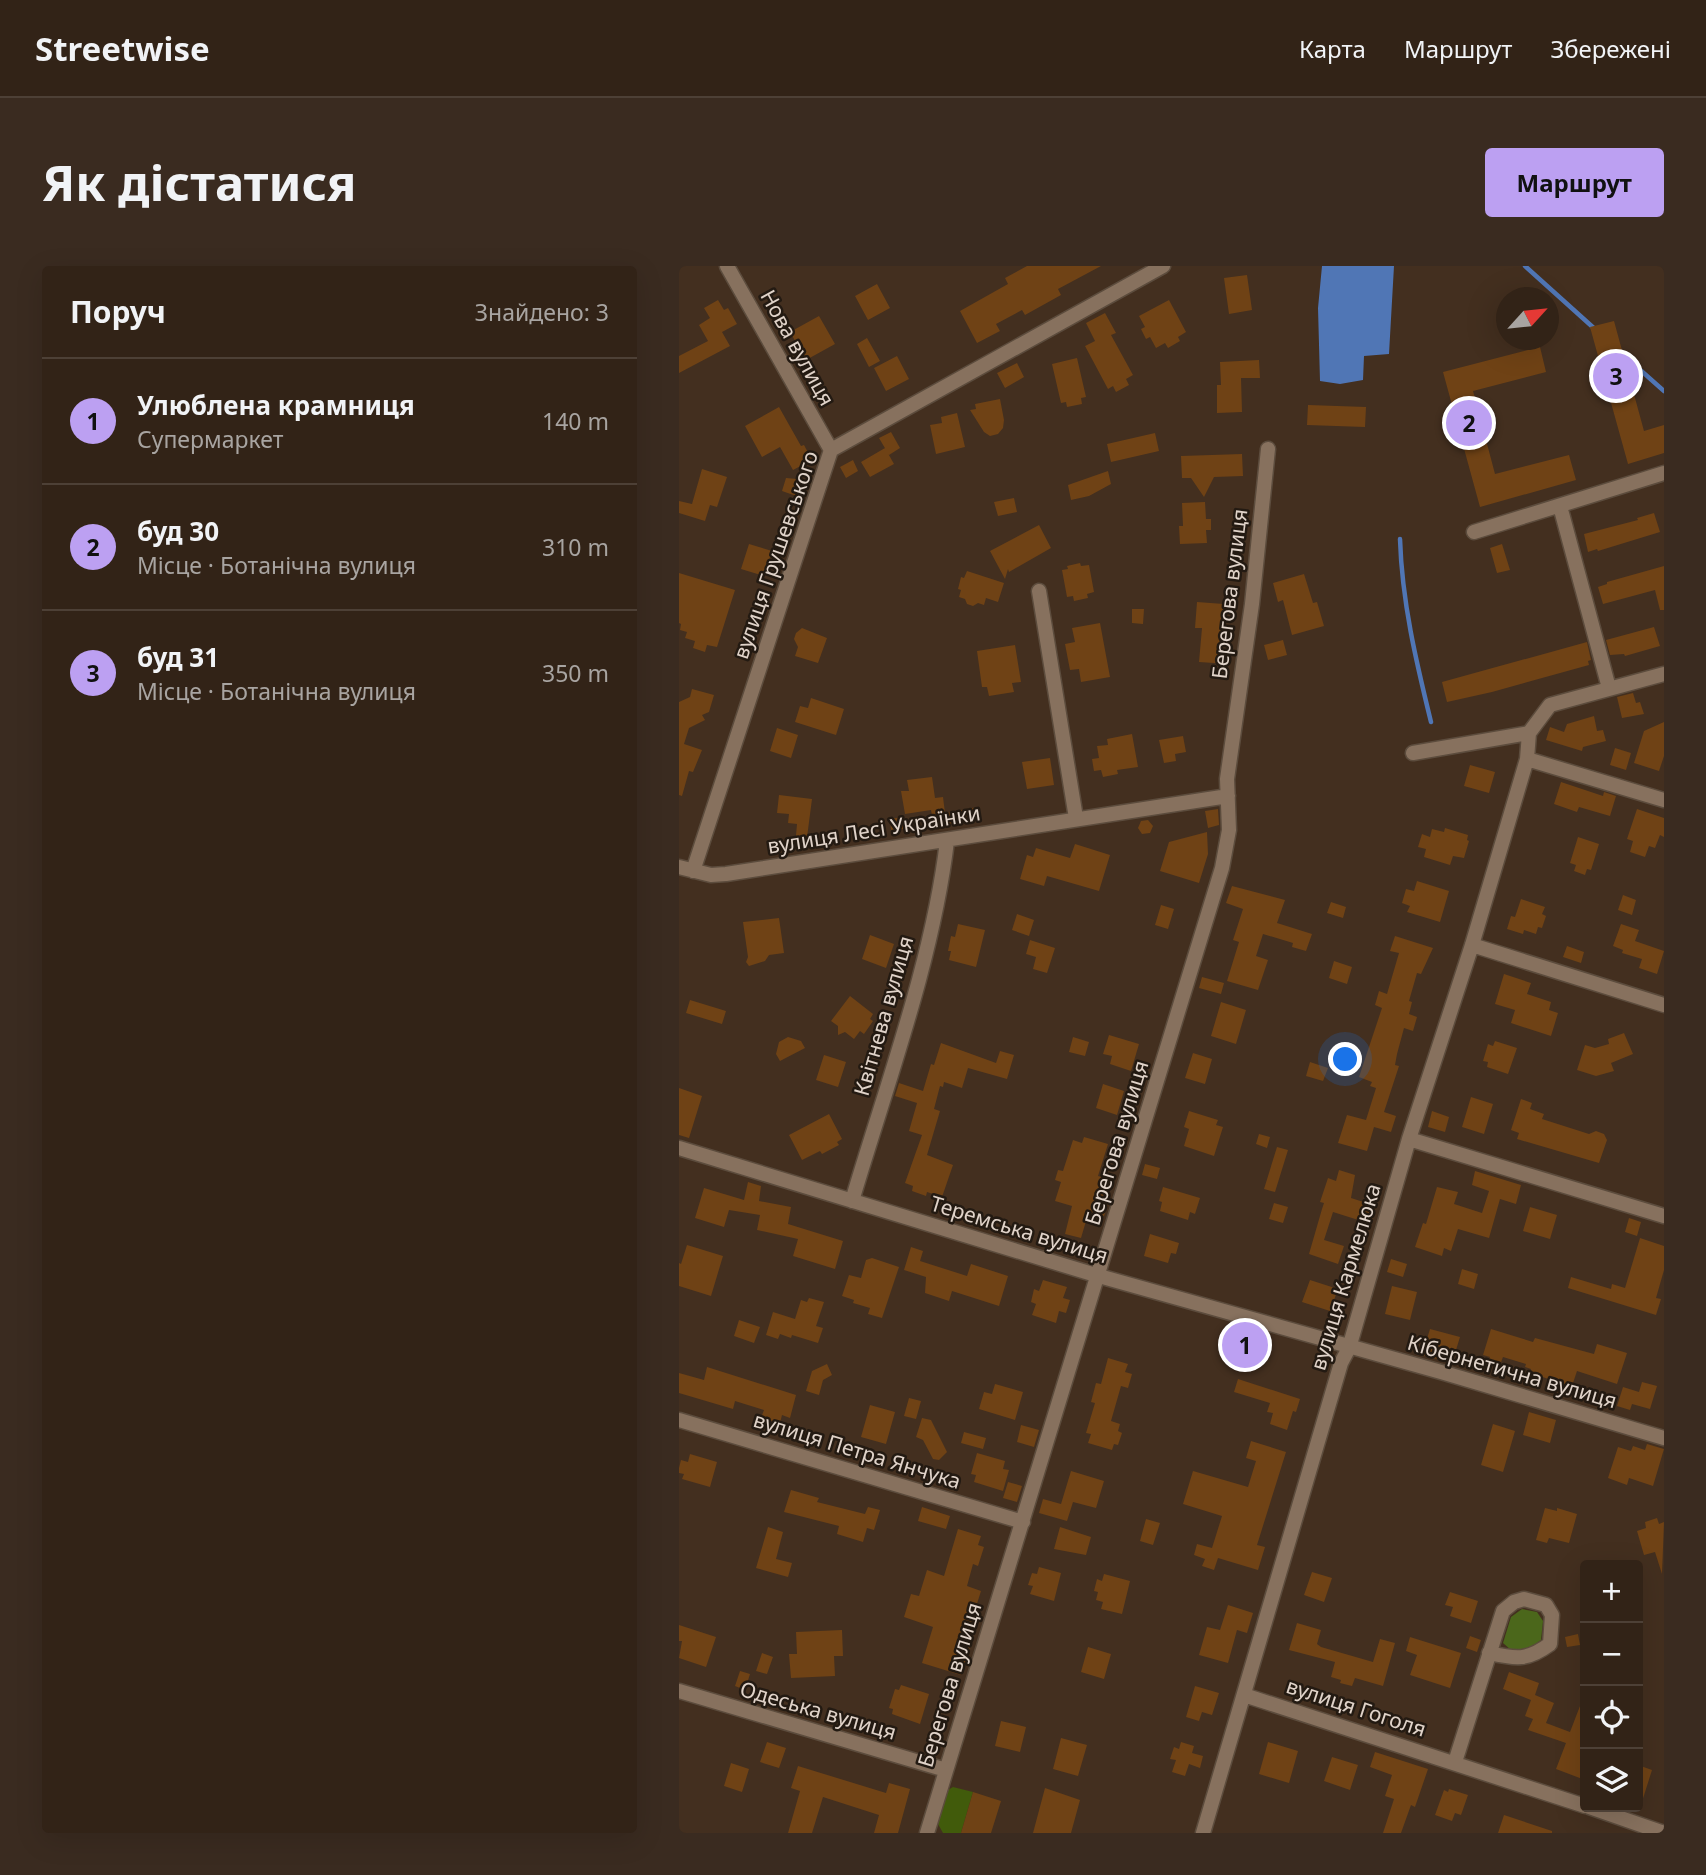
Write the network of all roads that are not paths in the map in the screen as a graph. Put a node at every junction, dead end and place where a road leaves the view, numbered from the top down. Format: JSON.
{"nodes":[{"id":1,"x":727,"y":266,"type":"edge"},
{"id":2,"x":1163,"y":266,"type":"edge"},
{"id":3,"x":1268,"y":449,"type":"dead end"},
{"id":4,"x":831,"y":450,"type":"junction"},
{"id":5,"x":1664,"y":473,"type":"edge"},
{"id":6,"x":1560,"y":506,"type":"junction"},
{"id":7,"x":1474,"y":532,"type":"dead end"},
{"id":8,"x":1039,"y":591,"type":"dead end"},
{"id":9,"x":1664,"y":674,"type":"edge"},
{"id":10,"x":1609,"y":688,"type":"junction"},
{"id":11,"x":1529,"y":733,"type":"junction"},
{"id":12,"x":1413,"y":753,"type":"dead end"},
{"id":13,"x":1527,"y":759,"type":"junction"},
{"id":14,"x":1228,"y":796,"type":"junction"},
{"id":15,"x":1664,"y":800,"type":"edge"},
{"id":16,"x":1076,"y":818,"type":"junction"},
{"id":17,"x":947,"y":841,"type":"junction"},
{"id":18,"x":686,"y":869,"type":"edge"},
{"id":19,"x":1472,"y":945,"type":"junction"},
{"id":20,"x":1664,"y":1005,"type":"edge"},
{"id":21,"x":1409,"y":1139,"type":"junction"},
{"id":22,"x":679,"y":1148,"type":"edge"},
{"id":23,"x":852,"y":1201,"type":"junction"},
{"id":24,"x":1664,"y":1216,"type":"edge"},
{"id":25,"x":1098,"y":1276,"type":"junction"},
{"id":26,"x":1349,"y":1348,"type":"junction"},
{"id":27,"x":679,"y":1420,"type":"edge"},
{"id":28,"x":1664,"y":1438,"type":"edge"},
{"id":29,"x":1023,"y":1522,"type":"junction"},
{"id":30,"x":1489,"y":1653,"type":"junction"},
{"id":31,"x":679,"y":1691,"type":"edge"},
{"id":32,"x":1244,"y":1695,"type":"junction"},
{"id":33,"x":1455,"y":1762,"type":"junction"},
{"id":34,"x":946,"y":1770,"type":"junction"},
{"id":35,"x":1580,"y":1804,"type":"edge"},
{"id":36,"x":1604,"y":1812,"type":"edge"},
{"id":37,"x":927,"y":1833,"type":"edge"},
{"id":38,"x":1203,"y":1833,"type":"edge"},
{"id":39,"x":1664,"y":1833,"type":"edge"}],
"edges":[{"from":1,"to":4,"type":"street","name":"Нова вулиця"},
{"from":2,"to":4,"type":"street","name":"вулиця Грушевського"},
{"from":3,"to":14,"type":"street","name":"Берегова вулиця"},
{"from":4,"to":18,"type":"street","name":"вулиця Грушевського"},
{"from":5,"to":6,"type":"street"},
{"from":6,"to":7,"type":"street"},
{"from":6,"to":10,"type":"street"},
{"from":8,"to":16,"type":"street"},
{"from":9,"to":10,"type":"street"},
{"from":10,"to":11,"type":"street"},
{"from":11,"to":12,"type":"street"},
{"from":11,"to":13,"type":"street","name":"вулиця Кармелюка"},
{"from":13,"to":15,"type":"street"},
{"from":13,"to":19,"type":"street","name":"вулиця Кармелюка"},
{"from":14,"to":16,"type":"street","name":"вулиця Лесі Українки"},
{"from":14,"to":25,"type":"street","name":"Берегова вулиця"},
{"from":16,"to":17,"type":"street","name":"вулиця Лесі Українки"},
{"from":17,"to":18,"type":"street","name":"вулиця Лесі Українки"},
{"from":17,"to":23,"type":"street","name":"Квітнева вулиця"},
{"from":19,"to":20,"type":"street"},
{"from":19,"to":21,"type":"street","name":"вулиця Кармелюка"},
{"from":21,"to":24,"type":"street"},
{"from":21,"to":26,"type":"street","name":"вулиця Кармелюка"},
{"from":22,"to":23,"type":"street","name":"Теремська вулиця"},
{"from":23,"to":25,"type":"street","name":"Теремська вулиця"},
{"from":25,"to":26,"type":"street","name":"Теремська вулиця"},
{"from":25,"to":29,"type":"street","name":"Берегова вулиця"},
{"from":26,"to":28,"type":"street","name":"Кібернетична вулиця"},
{"from":26,"to":32,"type":"street","name":"вулиця Кармелюка"},
{"from":27,"to":29,"type":"street","name":"вулиця Петра Янчука"},
{"from":29,"to":34,"type":"street","name":"Берегова вулиця"},
{"from":30,"to":30,"type":"street"},
{"from":30,"to":33,"type":"street"},
{"from":31,"to":34,"type":"street","name":"Одеська вулиця"},
{"from":32,"to":33,"type":"street","name":"вулиця Гоголя"},
{"from":32,"to":38,"type":"street","name":"вулиця Кармелюка"},
{"from":33,"to":35,"type":"street","name":"вулиця Гоголя"},
{"from":34,"to":37,"type":"street","name":"Берегова вулиця"},
{"from":36,"to":39,"type":"street","name":"вулиця Гоголя"}]}
